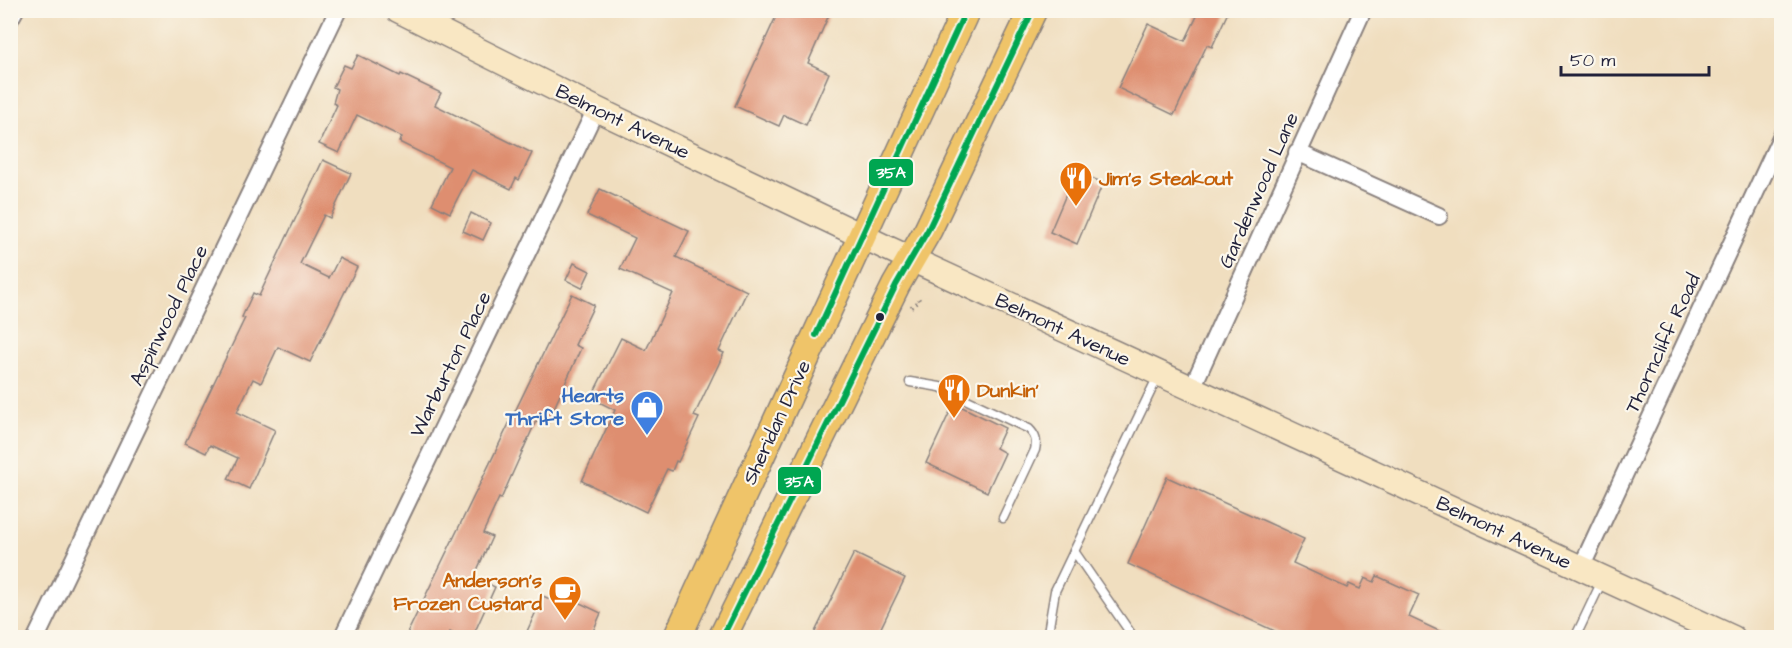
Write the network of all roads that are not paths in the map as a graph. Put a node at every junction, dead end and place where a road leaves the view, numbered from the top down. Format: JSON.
{"nodes":[{"id":1,"x":15,"y":10,"type":"edge"},
{"id":2,"x":339,"y":10,"type":"edge"},
{"id":3,"x":398,"y":10,"type":"edge"},
{"id":4,"x":966,"y":10,"type":"edge"},
{"id":5,"x":1034,"y":10,"type":"edge"},
{"id":6,"x":1363,"y":10,"type":"edge"},
{"id":7,"x":10,"y":19,"type":"edge"},
{"id":8,"x":596,"y":109,"type":"junction"},
{"id":9,"x":1782,"y":135,"type":"edge"},
{"id":10,"x":1298,"y":152,"type":"junction"},
{"id":11,"x":1439,"y":216,"type":"dead end"},
{"id":12,"x":861,"y":236,"type":"junction"},
{"id":13,"x":911,"y":259,"type":"junction"},
{"id":14,"x":1160,"y":373,"type":"junction"},
{"id":15,"x":910,"y":382,"type":"dead end"},
{"id":16,"x":1192,"y":388,"type":"junction"},
{"id":17,"x":1003,"y":518,"type":"dead end"},
{"id":18,"x":1074,"y":551,"type":"junction"},
{"id":19,"x":1581,"y":568,"type":"junction"},
{"id":20,"x":1603,"y":578,"type":"junction"},
{"id":21,"x":36,"y":638,"type":"edge"},
{"id":22,"x":342,"y":638,"type":"edge"},
{"id":23,"x":677,"y":638,"type":"edge"},
{"id":24,"x":722,"y":638,"type":"edge"},
{"id":25,"x":1047,"y":638,"type":"edge"},
{"id":26,"x":1134,"y":638,"type":"edge"},
{"id":27,"x":1575,"y":638,"type":"edge"},
{"id":28,"x":1732,"y":638,"type":"edge"}],
"edges":[{"from":1,"to":7,"type":"street"},
{"from":2,"to":21,"type":"street","name":"Aspinwood Place"},
{"from":3,"to":8,"type":"street","name":"Belmont Avenue"},
{"from":4,"to":12,"type":"main road","name":"Sheridan Drive"},
{"from":5,"to":13,"type":"main road"},
{"from":6,"to":10,"type":"street","name":"Gardenwood Lane"},
{"from":8,"to":12,"type":"street","name":"Belmont Avenue"},
{"from":8,"to":22,"type":"street","name":"Warburton Place"},
{"from":9,"to":19,"type":"street","name":"Thorncliff Road"},
{"from":10,"to":11,"type":"street"},
{"from":10,"to":16,"type":"street","name":"Gardenwood Lane"},
{"from":12,"to":13,"type":"street","name":"Belmont Avenue"},
{"from":12,"to":23,"type":"main road","name":"Sheridan Drive"},
{"from":13,"to":14,"type":"street","name":"Belmont Avenue"},
{"from":13,"to":24,"type":"main road"},
{"from":14,"to":16,"type":"street","name":"Belmont Avenue"},
{"from":14,"to":18,"type":"lane"},
{"from":15,"to":17,"type":"lane"},
{"from":16,"to":19,"type":"street","name":"Belmont Avenue"},
{"from":18,"to":25,"type":"lane"},
{"from":18,"to":26,"type":"lane"},
{"from":19,"to":20,"type":"street","name":"Belmont Avenue"},
{"from":20,"to":27,"type":"lane"},
{"from":20,"to":28,"type":"street","name":"Belmont Avenue"}]}
